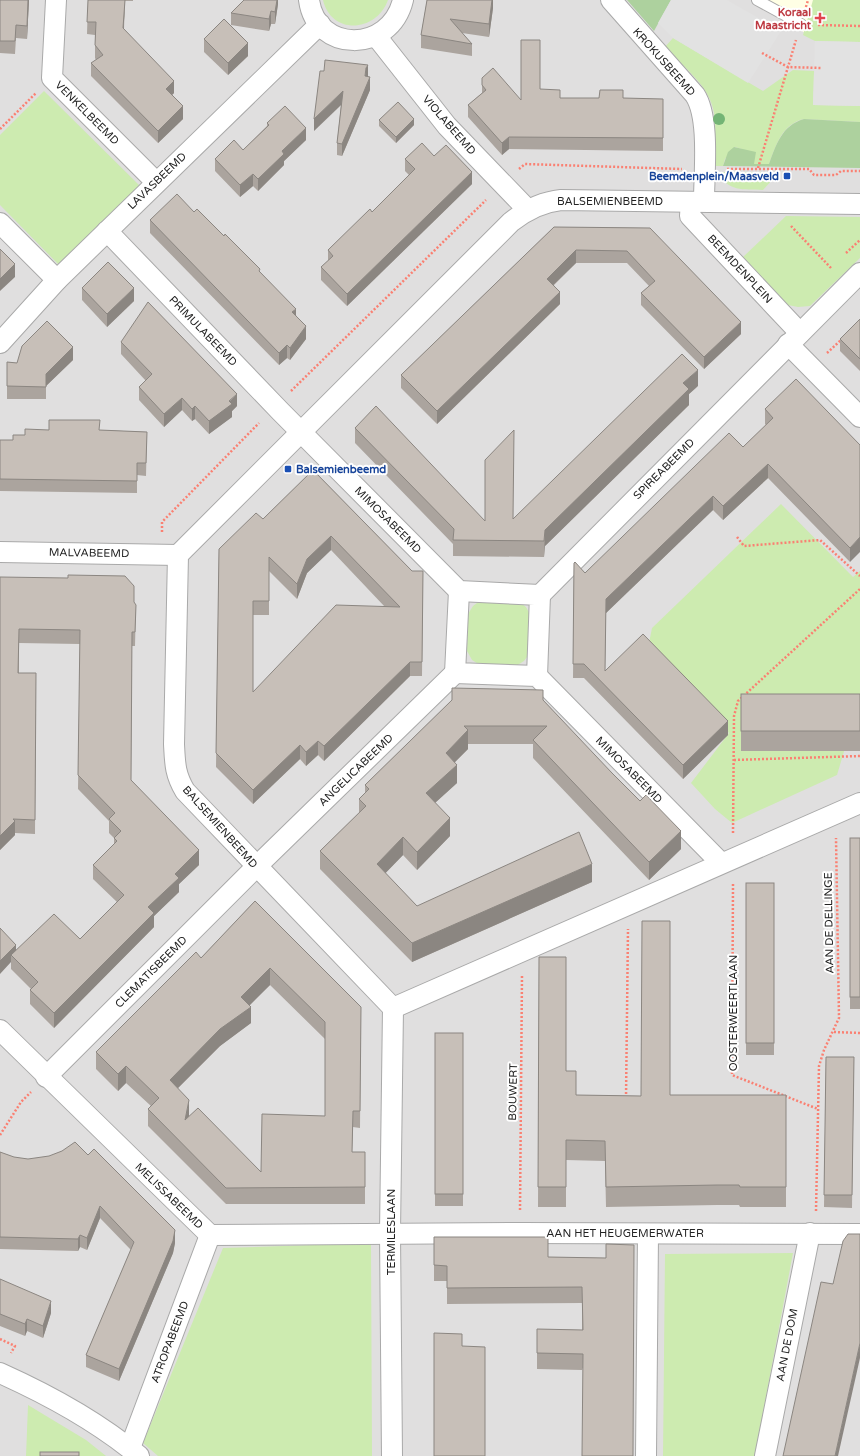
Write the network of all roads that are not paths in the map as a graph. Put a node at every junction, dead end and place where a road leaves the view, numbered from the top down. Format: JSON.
{"nodes":[{"id":1,"x":56,"y":0,"type":"edge"},
{"id":2,"x":309,"y":0,"type":"edge"},
{"id":3,"x":403,"y":0,"type":"edge"},
{"id":4,"x":611,"y":0,"type":"edge"},
{"id":5,"x":757,"y":0,"type":"edge"},
{"id":6,"x":320,"y":24,"type":"junction"},
{"id":7,"x":801,"y":24,"type":"road end"},
{"id":8,"x":376,"y":36,"type":"junction"},
{"id":9,"x":156,"y":182,"type":"junction"},
{"id":10,"x":697,"y":201,"type":"junction"},
{"id":11,"x":860,"y":204,"type":"edge"},
{"id":12,"x":528,"y":210,"type":"junction"},
{"id":13,"x":0,"y":223,"type":"edge"},
{"id":14,"x":107,"y":231,"type":"junction"},
{"id":15,"x":860,"y":273,"type":"edge"},
{"id":16,"x":57,"y":280,"type":"junction"},
{"id":17,"x":794,"y":338,"type":"junction"},
{"id":18,"x":0,"y":344,"type":"edge"},
{"id":19,"x":860,"y":417,"type":"edge"},
{"id":20,"x":300,"y":432,"type":"junction"},
{"id":21,"x":0,"y":552,"type":"edge"},
{"id":22,"x":178,"y":555,"type":"junction"},
{"id":23,"x":459,"y":591,"type":"junction"},
{"id":24,"x":540,"y":595,"type":"junction"},
{"id":25,"x":455,"y":673,"type":"junction"},
{"id":26,"x":537,"y":676,"type":"junction"},
{"id":27,"x":860,"y":803,"type":"edge"},
{"id":28,"x":727,"y":861,"type":"junction"},
{"id":29,"x":256,"y":867,"type":"junction"},
{"id":30,"x":393,"y":1008,"type":"junction"},
{"id":31,"x":0,"y":1030,"type":"edge"},
{"id":32,"x":46,"y":1077,"type":"junction"},
{"id":33,"x":390,"y":1233,"type":"junction"},
{"id":34,"x":812,"y":1233,"type":"junction"},
{"id":35,"x":648,"y":1234,"type":"junction"},
{"id":36,"x":860,"y":1234,"type":"edge"},
{"id":37,"x":210,"y":1235,"type":"junction"},
{"id":38,"x":0,"y":1374,"type":"edge"},
{"id":39,"x":134,"y":1452,"type":"edge"},
{"id":40,"x":392,"y":1456,"type":"edge"},
{"id":41,"x":646,"y":1456,"type":"edge"},
{"id":42,"x":765,"y":1456,"type":"edge"}],
"edges":[{"from":1,"to":9,"type":"street","name":"VENKELBEEMD"},
{"from":2,"to":6,"type":"street"},
{"from":3,"to":8,"type":"street"},
{"from":4,"to":10,"type":"street","name":"KROKUSBEEMD"},
{"from":5,"to":7,"type":"lane"},
{"from":6,"to":8,"type":"street"},
{"from":6,"to":9,"type":"street","name":"LAVASBEEMD"},
{"from":8,"to":12,"type":"street","name":"VIOLABEEMD"},
{"from":9,"to":14,"type":"street","name":"LAVASBEEMD"},
{"from":10,"to":11,"type":"street","name":"BALSEMIENBEEMD"},
{"from":10,"to":12,"type":"street","name":"BALSEMIENBEEMD"},
{"from":10,"to":17,"type":"street","name":"BEEMDENPLEIN"},
{"from":12,"to":20,"type":"street","name":"BALSEMIENBEEMD"},
{"from":13,"to":16,"type":"street"},
{"from":14,"to":16,"type":"street","name":"LAVASBEEMD"},
{"from":14,"to":20,"type":"street","name":"PRIMULABEEMD"},
{"from":15,"to":17,"type":"street"},
{"from":16,"to":18,"type":"street","name":"LAVASBEEMD"},
{"from":17,"to":19,"type":"street","name":"BEEMDENPLEIN"},
{"from":17,"to":24,"type":"street","name":"SPIREABEEMD"},
{"from":20,"to":22,"type":"street","name":"BALSEMIENBEEMD"},
{"from":20,"to":23,"type":"street","name":"MIMOSABEEMD"},
{"from":21,"to":22,"type":"street","name":"MALVABEEMD"},
{"from":22,"to":29,"type":"street","name":"BALSEMIENBEEMD"},
{"from":23,"to":24,"type":"street"},
{"from":23,"to":25,"type":"street"},
{"from":24,"to":26,"type":"street"},
{"from":25,"to":26,"type":"street"},
{"from":25,"to":29,"type":"street","name":"ANGELICABEEMD"},
{"from":26,"to":28,"type":"street","name":"MIMOSABEEMD"},
{"from":27,"to":28,"type":"street"},
{"from":28,"to":30,"type":"street"},
{"from":29,"to":30,"type":"street","name":"BALSEMIENBEEMD"},
{"from":29,"to":32,"type":"street","name":"CLEMATISBEEMD"},
{"from":30,"to":33,"type":"street","name":"TERMILESLAAN"},
{"from":31,"to":32,"type":"street","name":"MELISSABEEMD"},
{"from":32,"to":37,"type":"street","name":"MELISSABEEMD"},
{"from":33,"to":35,"type":"street","name":"AAN HET HEUGEMERWATER"},
{"from":33,"to":37,"type":"street","name":"MELISSABEEMD"},
{"from":33,"to":40,"type":"street","name":"TERMILESLAAN"},
{"from":34,"to":35,"type":"street","name":"AAN HET HEUGEMERWATER"},
{"from":34,"to":36,"type":"street","name":"AAN HET HEUGEMERWATER"},
{"from":34,"to":42,"type":"street","name":"AAN DE DOM"},
{"from":35,"to":41,"type":"street"},
{"from":37,"to":39,"type":"street","name":"ATROPABEEMD"},
{"from":38,"to":39,"type":"street"}]}
